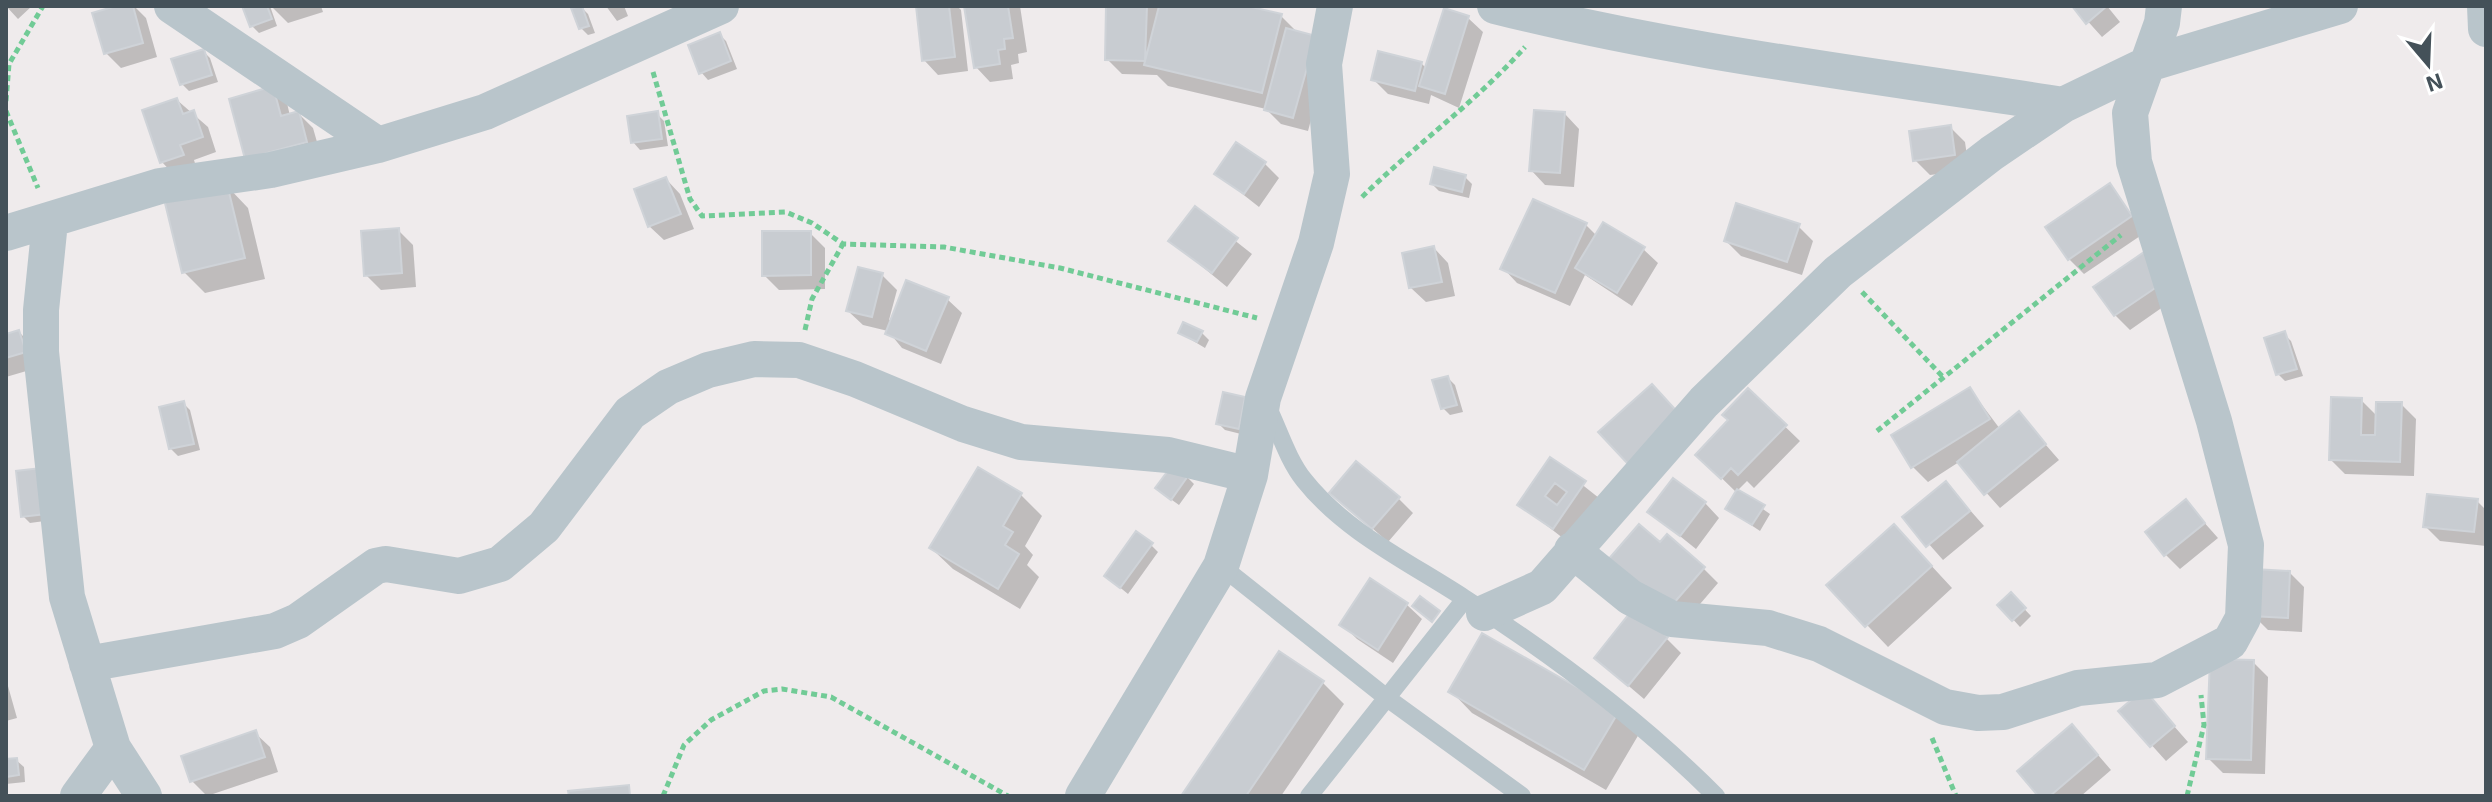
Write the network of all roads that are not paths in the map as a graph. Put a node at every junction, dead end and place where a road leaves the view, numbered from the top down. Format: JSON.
{"nodes":[{"id":1,"x":172,"y":6,"type":"edge"},
{"id":2,"x":721,"y":6,"type":"edge"},
{"id":3,"x":1334,"y":6,"type":"edge"},
{"id":4,"x":1495,"y":6,"type":"edge"},
{"id":5,"x":2164,"y":6,"type":"edge"},
{"id":6,"x":2340,"y":6,"type":"edge"},
{"id":7,"x":2485,"y":6,"type":"edge"},
{"id":8,"x":2486,"y":29,"type":"edge"},
{"id":9,"x":2148,"y":64,"type":"junction"},
{"id":10,"x":2063,"y":105,"type":"junction"},
{"id":11,"x":378,"y":145,"type":"junction"},
{"id":12,"x":50,"y":222,"type":"junction"},
{"id":13,"x":6,"y":233,"type":"edge"},
{"id":14,"x":1263,"y":398,"type":"junction"},
{"id":15,"x":1250,"y":475,"type":"junction"},
{"id":16,"x":1572,"y":550,"type":"junction"},
{"id":17,"x":1221,"y":566,"type":"junction"},
{"id":18,"x":1475,"y":606,"type":"junction"},
{"id":19,"x":87,"y":664,"type":"junction"},
{"id":20,"x":1387,"y":698,"type":"junction"},
{"id":21,"x":113,"y":748,"type":"junction"},
{"id":22,"x":78,"y":796,"type":"edge"},
{"id":23,"x":144,"y":796,"type":"edge"},
{"id":24,"x":1083,"y":796,"type":"edge"},
{"id":25,"x":1309,"y":796,"type":"edge"},
{"id":26,"x":1522,"y":796,"type":"edge"},
{"id":27,"x":1716,"y":796,"type":"edge"}],
"edges":[{"from":1,"to":11,"type":"street"},
{"from":2,"to":11,"type":"street"},
{"from":3,"to":14,"type":"street"},
{"from":4,"to":10,"type":"street"},
{"from":5,"to":9,"type":"street"},
{"from":6,"to":9,"type":"street"},
{"from":7,"to":8,"type":"street"},
{"from":9,"to":10,"type":"street"},
{"from":9,"to":16,"type":"street"},
{"from":10,"to":16,"type":"street"},
{"from":11,"to":12,"type":"street"},
{"from":12,"to":13,"type":"street"},
{"from":12,"to":19,"type":"street"},
{"from":14,"to":15,"type":"street"},
{"from":14,"to":18,"type":"lane"},
{"from":15,"to":17,"type":"street"},
{"from":15,"to":19,"type":"street"},
{"from":16,"to":18,"type":"street"},
{"from":17,"to":20,"type":"lane"},
{"from":17,"to":24,"type":"street"},
{"from":18,"to":20,"type":"lane"},
{"from":18,"to":27,"type":"lane"},
{"from":19,"to":21,"type":"street"},
{"from":20,"to":25,"type":"lane"},
{"from":20,"to":26,"type":"lane"},
{"from":21,"to":22,"type":"street"},
{"from":21,"to":23,"type":"street"}]}
